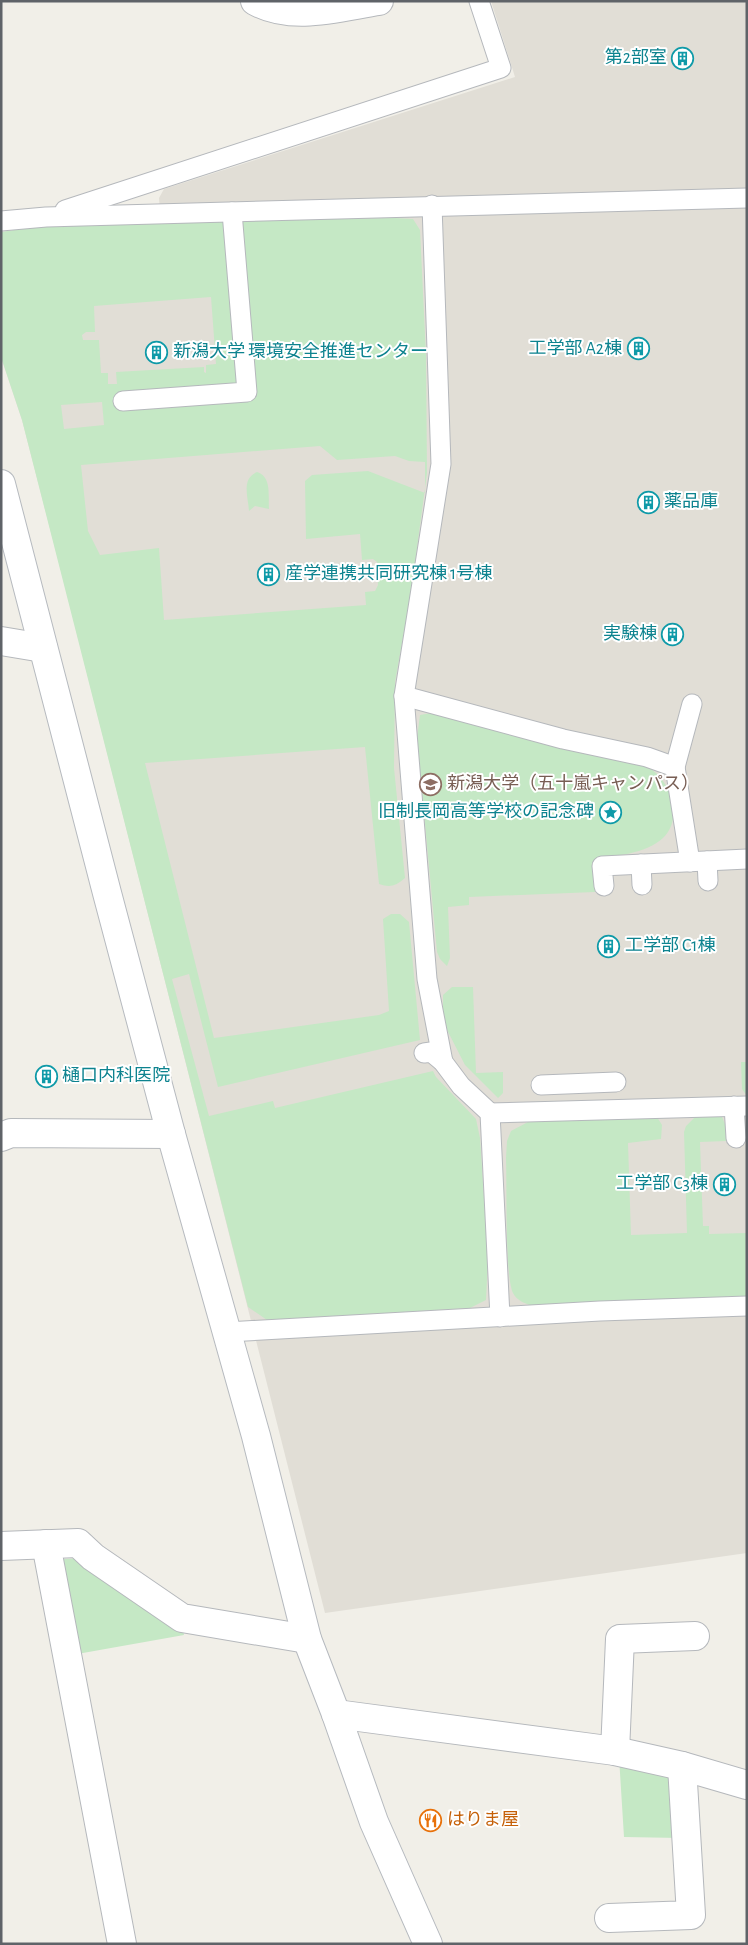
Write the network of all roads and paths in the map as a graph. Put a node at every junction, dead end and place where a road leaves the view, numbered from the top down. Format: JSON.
{"nodes":[{"id":1,"x":255,"y":1,"type":"edge"},
{"id":2,"x":379,"y":1,"type":"edge"},
{"id":3,"x":479,"y":1,"type":"edge"},
{"id":4,"x":340,"y":4,"type":"edge"},
{"id":5,"x":747,"y":198,"type":"edge"},
{"id":6,"x":432,"y":205,"type":"junction"},
{"id":7,"x":232,"y":212,"type":"junction"},
{"id":8,"x":46,"y":217,"type":"junction"},
{"id":9,"x":1,"y":221,"type":"edge"},
{"id":10,"x":123,"y":401,"type":"dead end"},
{"id":11,"x":1,"y":484,"type":"edge"},
{"id":12,"x":1,"y":641,"type":"edge"},
{"id":13,"x":43,"y":648,"type":"junction"},
{"id":14,"x":404,"y":696,"type":"junction"},
{"id":15,"x":692,"y":704,"type":"dead end"},
{"id":16,"x":675,"y":767,"type":"junction"},
{"id":17,"x":747,"y":859,"type":"edge"},
{"id":18,"x":698,"y":861,"type":"junction"},
{"id":19,"x":641,"y":864,"type":"junction"},
{"id":20,"x":708,"y":881,"type":"dead end"},
{"id":21,"x":642,"y":885,"type":"dead end"},
{"id":22,"x":604,"y":886,"type":"dead end"},
{"id":23,"x":424,"y":1053,"type":"dead end"},
{"id":24,"x":443,"y":1062,"type":"junction"},
{"id":25,"x":541,"y":1085,"type":"dead end"},
{"id":26,"x":740,"y":1106,"type":"edge"},
{"id":27,"x":617,"y":1110,"type":"junction"},
{"id":28,"x":490,"y":1113,"type":"junction"},
{"id":29,"x":171,"y":1134,"type":"junction"},
{"id":30,"x":1,"y":1136,"type":"edge"},
{"id":31,"x":736,"y":1138,"type":"dead end"},
{"id":32,"x":747,"y":1306,"type":"edge"},
{"id":33,"x":500,"y":1317,"type":"junction"},
{"id":34,"x":227,"y":1332,"type":"junction"},
{"id":35,"x":46,"y":1544,"type":"junction"},
{"id":36,"x":1,"y":1546,"type":"edge"},
{"id":37,"x":695,"y":1636,"type":"dead end"},
{"id":38,"x":307,"y":1639,"type":"junction"},
{"id":39,"x":336,"y":1714,"type":"junction"},
{"id":40,"x":615,"y":1750,"type":"junction"},
{"id":41,"x":682,"y":1766,"type":"junction"},
{"id":42,"x":747,"y":1785,"type":"edge"},
{"id":43,"x":609,"y":1918,"type":"dead end"},
{"id":44,"x":122,"y":1944,"type":"edge"},
{"id":45,"x":428,"y":1944,"type":"edge"}],
"edges":[{"from":1,"to":4,"type":"street"},
{"from":2,"to":4,"type":"street"},
{"from":3,"to":8,"type":"lane"},
{"from":5,"to":6,"type":"lane"},
{"from":6,"to":7,"type":"lane"},
{"from":6,"to":14,"type":"lane"},
{"from":7,"to":8,"type":"lane"},
{"from":7,"to":10,"type":"lane"},
{"from":8,"to":9,"type":"lane"},
{"from":11,"to":13,"type":"street"},
{"from":12,"to":13,"type":"street"},
{"from":13,"to":29,"type":"street"},
{"from":14,"to":16,"type":"lane"},
{"from":14,"to":24,"type":"lane"},
{"from":15,"to":16,"type":"lane"},
{"from":16,"to":18,"type":"lane"},
{"from":17,"to":18,"type":"lane"},
{"from":18,"to":19,"type":"lane"},
{"from":18,"to":20,"type":"lane"},
{"from":19,"to":21,"type":"lane"},
{"from":19,"to":22,"type":"lane"},
{"from":23,"to":24,"type":"lane"},
{"from":24,"to":28,"type":"lane"},
{"from":25,"to":27,"type":"lane"},
{"from":26,"to":27,"type":"lane"},
{"from":26,"to":31,"type":"lane"},
{"from":27,"to":28,"type":"lane"},
{"from":28,"to":33,"type":"lane"},
{"from":29,"to":30,"type":"street"},
{"from":29,"to":34,"type":"street"},
{"from":32,"to":33,"type":"lane"},
{"from":33,"to":34,"type":"lane"},
{"from":34,"to":38,"type":"street"},
{"from":35,"to":36,"type":"street"},
{"from":35,"to":38,"type":"street"},
{"from":35,"to":44,"type":"street"},
{"from":37,"to":40,"type":"street"},
{"from":38,"to":39,"type":"street"},
{"from":39,"to":40,"type":"street"},
{"from":39,"to":45,"type":"street"},
{"from":40,"to":41,"type":"street"},
{"from":41,"to":42,"type":"street"},
{"from":41,"to":43,"type":"street"}]}
